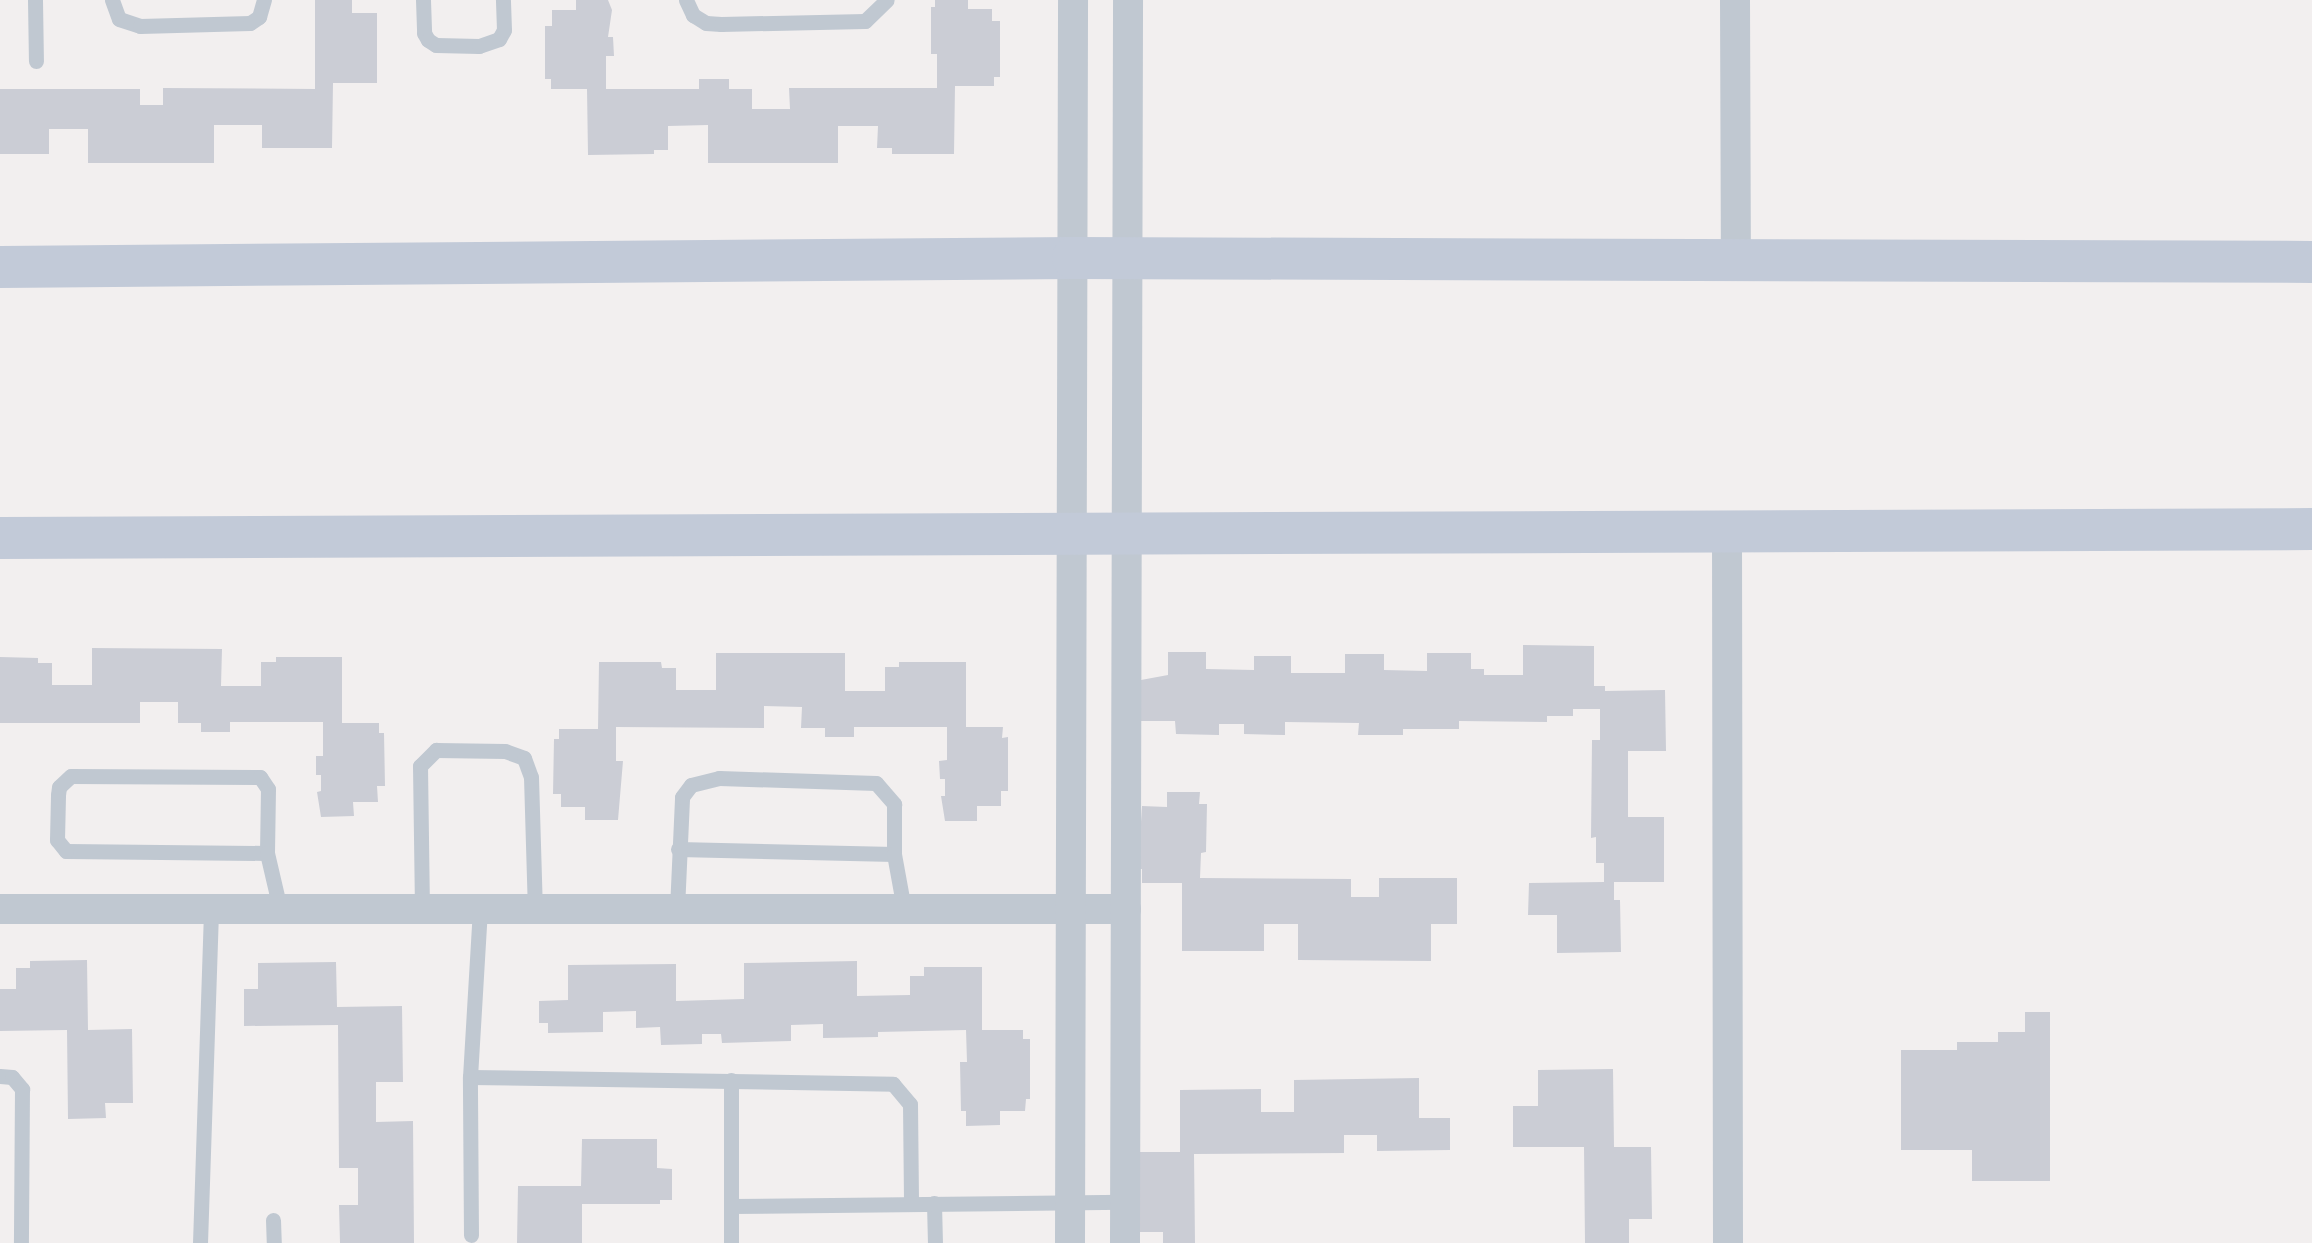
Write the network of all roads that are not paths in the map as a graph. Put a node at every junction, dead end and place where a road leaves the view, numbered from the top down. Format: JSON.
{"nodes":[{"id":1,"x":35,"y":0,"type":"edge"},
{"id":2,"x":112,"y":0,"type":"edge"},
{"id":3,"x":264,"y":0,"type":"edge"},
{"id":4,"x":423,"y":0,"type":"edge"},
{"id":5,"x":504,"y":0,"type":"edge"},
{"id":6,"x":686,"y":0,"type":"edge"},
{"id":7,"x":886,"y":0,"type":"edge"},
{"id":8,"x":1073,"y":0,"type":"edge"},
{"id":9,"x":1128,"y":0,"type":"edge"},
{"id":10,"x":1735,"y":0,"type":"edge"},
{"id":11,"x":36,"y":61,"type":"dead end"},
{"id":12,"x":1073,"y":258,"type":"junction"},
{"id":13,"x":1128,"y":258,"type":"junction"},
{"id":14,"x":1736,"y":258,"type":"junction"},
{"id":15,"x":2312,"y":262,"type":"edge"},
{"id":16,"x":0,"y":267,"type":"edge"},
{"id":17,"x":2312,"y":530,"type":"edge"},
{"id":18,"x":1726,"y":531,"type":"junction"},
{"id":19,"x":1072,"y":534,"type":"junction"},
{"id":20,"x":1127,"y":534,"type":"junction"},
{"id":21,"x":0,"y":538,"type":"edge"},
{"id":22,"x":678,"y":849,"type":"junction"},
{"id":23,"x":267,"y":853,"type":"junction"},
{"id":24,"x":894,"y":854,"type":"junction"},
{"id":25,"x":0,"y":908,"type":"edge"},
{"id":26,"x":211,"y":908,"type":"junction"},
{"id":27,"x":280,"y":909,"type":"junction"},
{"id":28,"x":422,"y":909,"type":"junction"},
{"id":29,"x":480,"y":909,"type":"junction"},
{"id":30,"x":535,"y":909,"type":"junction"},
{"id":31,"x":677,"y":909,"type":"junction"},
{"id":32,"x":904,"y":909,"type":"junction"},
{"id":33,"x":1070,"y":909,"type":"junction"},
{"id":34,"x":1126,"y":909,"type":"junction"},
{"id":35,"x":0,"y":1076,"type":"edge"},
{"id":36,"x":470,"y":1077,"type":"junction"},
{"id":37,"x":731,"y":1080,"type":"junction"},
{"id":38,"x":1070,"y":1201,"type":"junction"},
{"id":39,"x":1125,"y":1202,"type":"junction"},
{"id":40,"x":911,"y":1203,"type":"junction"},
{"id":41,"x":934,"y":1203,"type":"junction"},
{"id":42,"x":732,"y":1206,"type":"junction"},
{"id":43,"x":273,"y":1220,"type":"dead end"},
{"id":44,"x":471,"y":1235,"type":"dead end"},
{"id":45,"x":21,"y":1243,"type":"edge"},
{"id":46,"x":200,"y":1243,"type":"edge"},
{"id":47,"x":274,"y":1243,"type":"edge"},
{"id":48,"x":731,"y":1243,"type":"edge"},
{"id":49,"x":935,"y":1243,"type":"edge"},
{"id":50,"x":1070,"y":1243,"type":"edge"},
{"id":51,"x":1125,"y":1243,"type":"edge"},
{"id":52,"x":1728,"y":1243,"type":"edge"}],
"edges":[{"from":1,"to":11,"type":"lane"},
{"from":2,"to":3,"type":"lane"},
{"from":4,"to":5,"type":"lane"},
{"from":6,"to":7,"type":"lane"},
{"from":8,"to":12,"type":"street"},
{"from":9,"to":13,"type":"street"},
{"from":10,"to":14,"type":"street"},
{"from":12,"to":13,"type":"main road"},
{"from":12,"to":16,"type":"main road"},
{"from":12,"to":19,"type":"street"},
{"from":13,"to":14,"type":"main road"},
{"from":13,"to":20,"type":"street"},
{"from":14,"to":15,"type":"main road"},
{"from":17,"to":18,"type":"main road"},
{"from":18,"to":20,"type":"main road"},
{"from":18,"to":52,"type":"street"},
{"from":19,"to":20,"type":"main road"},
{"from":19,"to":21,"type":"main road"},
{"from":19,"to":33,"type":"street"},
{"from":20,"to":34,"type":"street"},
{"from":22,"to":24,"type":"lane"},
{"from":22,"to":24,"type":"lane"},
{"from":22,"to":31,"type":"lane"},
{"from":23,"to":23,"type":"lane"},
{"from":23,"to":27,"type":"lane"},
{"from":24,"to":32,"type":"lane"},
{"from":25,"to":26,"type":"street"},
{"from":26,"to":27,"type":"street"},
{"from":26,"to":46,"type":"lane"},
{"from":27,"to":28,"type":"street"},
{"from":28,"to":29,"type":"street"},
{"from":28,"to":30,"type":"lane"},
{"from":29,"to":30,"type":"street"},
{"from":29,"to":36,"type":"lane"},
{"from":30,"to":31,"type":"street"},
{"from":31,"to":32,"type":"street"},
{"from":32,"to":33,"type":"street"},
{"from":33,"to":34,"type":"street"},
{"from":33,"to":38,"type":"street"},
{"from":34,"to":39,"type":"street"},
{"from":35,"to":45,"type":"lane"},
{"from":36,"to":37,"type":"lane"},
{"from":36,"to":44,"type":"lane"},
{"from":37,"to":40,"type":"lane"},
{"from":37,"to":42,"type":"lane"},
{"from":38,"to":39,"type":"lane"},
{"from":38,"to":41,"type":"lane"},
{"from":38,"to":50,"type":"street"},
{"from":39,"to":51,"type":"street"},
{"from":40,"to":41,"type":"lane"},
{"from":40,"to":42,"type":"lane"},
{"from":41,"to":49,"type":"lane"},
{"from":42,"to":48,"type":"lane"},
{"from":43,"to":47,"type":"lane"}]}
